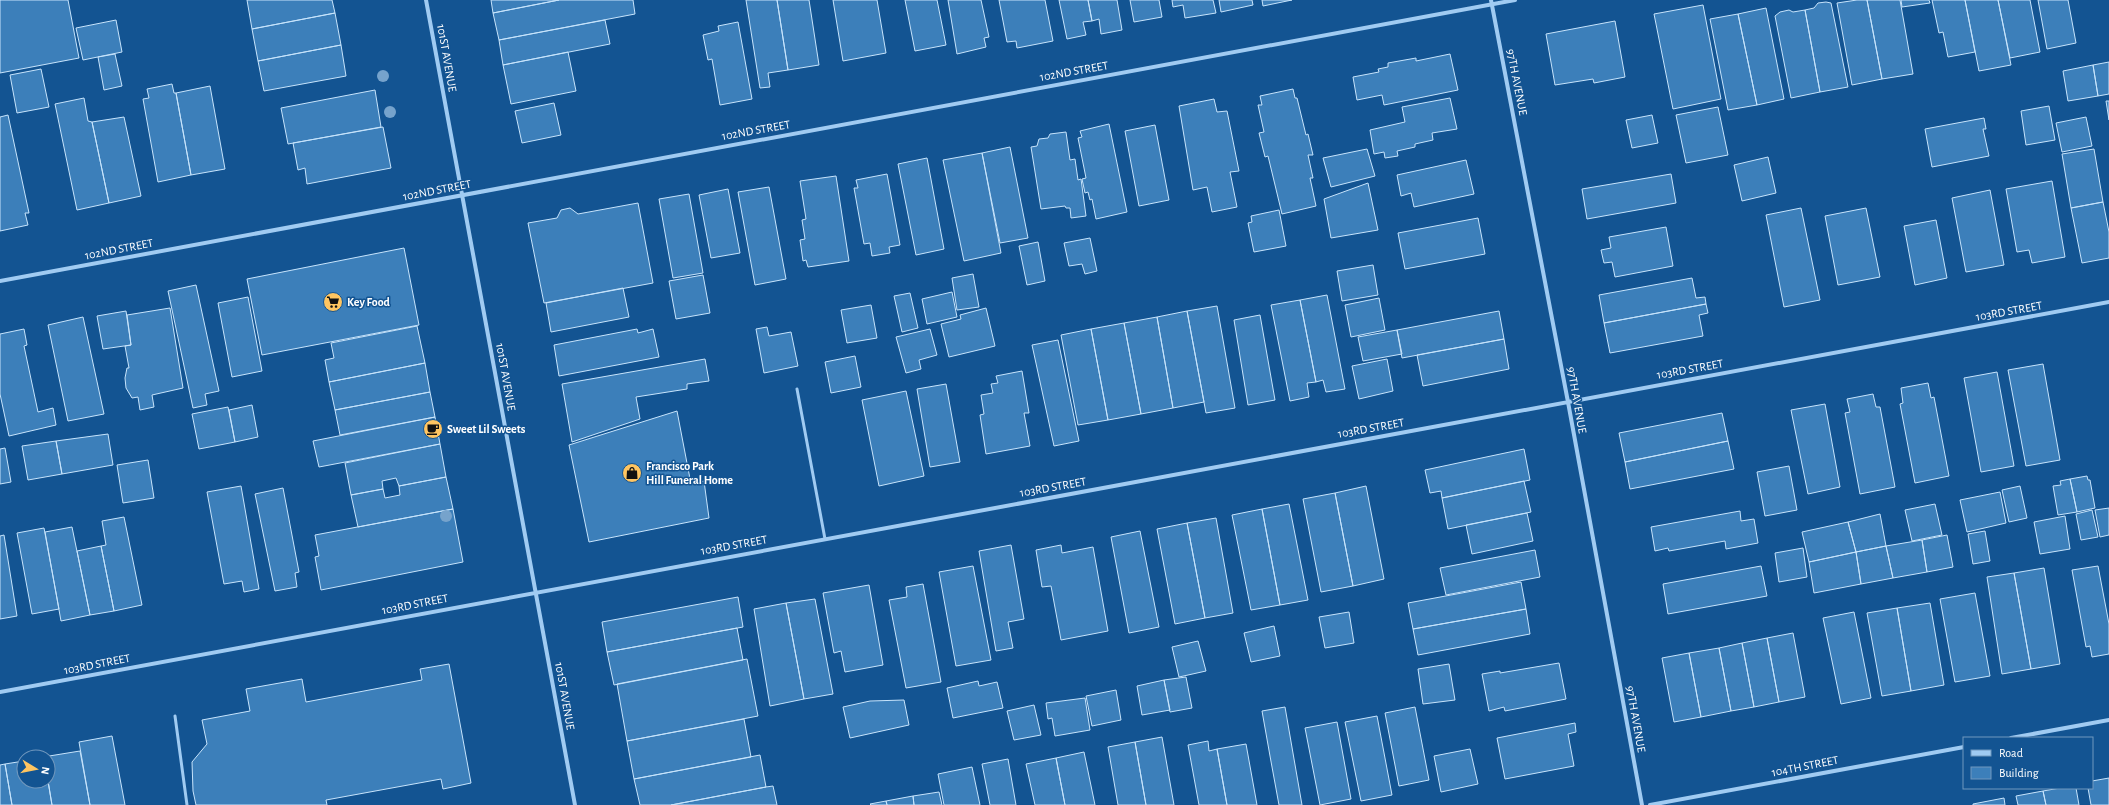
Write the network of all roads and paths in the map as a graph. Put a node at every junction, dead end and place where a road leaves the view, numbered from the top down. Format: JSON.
{"nodes":[{"id":1,"x":426,"y":0,"type":"edge"},
{"id":2,"x":1515,"y":0,"type":"edge"},
{"id":3,"x":1492,"y":2,"type":"edge"},
{"id":4,"x":462,"y":195,"type":"junction"},
{"id":5,"x":0,"y":281,"type":"edge"},
{"id":6,"x":2109,"y":302,"type":"edge"},
{"id":7,"x":797,"y":389,"type":"dead end"},
{"id":8,"x":1568,"y":402,"type":"junction"},
{"id":9,"x":825,"y":539,"type":"junction"},
{"id":10,"x":536,"y":592,"type":"junction"},
{"id":11,"x":0,"y":692,"type":"edge"},
{"id":12,"x":175,"y":716,"type":"dead end"},
{"id":13,"x":2109,"y":720,"type":"edge"},
{"id":14,"x":2016,"y":737,"type":"edge"},
{"id":15,"x":1963,"y":747,"type":"edge"},
{"id":16,"x":187,"y":805,"type":"edge"},
{"id":17,"x":575,"y":805,"type":"edge"},
{"id":18,"x":1642,"y":805,"type":"edge"},
{"id":19,"x":1650,"y":805,"type":"edge"}],
"edges":[{"from":1,"to":4,"type":"street","name":"101ST AVENUE"},
{"from":2,"to":3,"type":"street","name":"102ND STREET"},
{"from":3,"to":4,"type":"street","name":"102ND STREET"},
{"from":3,"to":8,"type":"street","name":"97TH AVENUE"},
{"from":4,"to":5,"type":"street","name":"102ND STREET"},
{"from":4,"to":10,"type":"street","name":"101ST AVENUE"},
{"from":6,"to":8,"type":"street","name":"103RD STREET"},
{"from":7,"to":9,"type":"lane"},
{"from":8,"to":9,"type":"street","name":"103RD STREET"},
{"from":8,"to":18,"type":"street","name":"97TH AVENUE"},
{"from":9,"to":10,"type":"street","name":"103RD STREET"},
{"from":10,"to":11,"type":"street","name":"103RD STREET"},
{"from":10,"to":17,"type":"street","name":"101ST AVENUE"},
{"from":12,"to":16,"type":"lane"},
{"from":13,"to":14,"type":"street"},
{"from":15,"to":19,"type":"street","name":"104TH STREET"}]}
